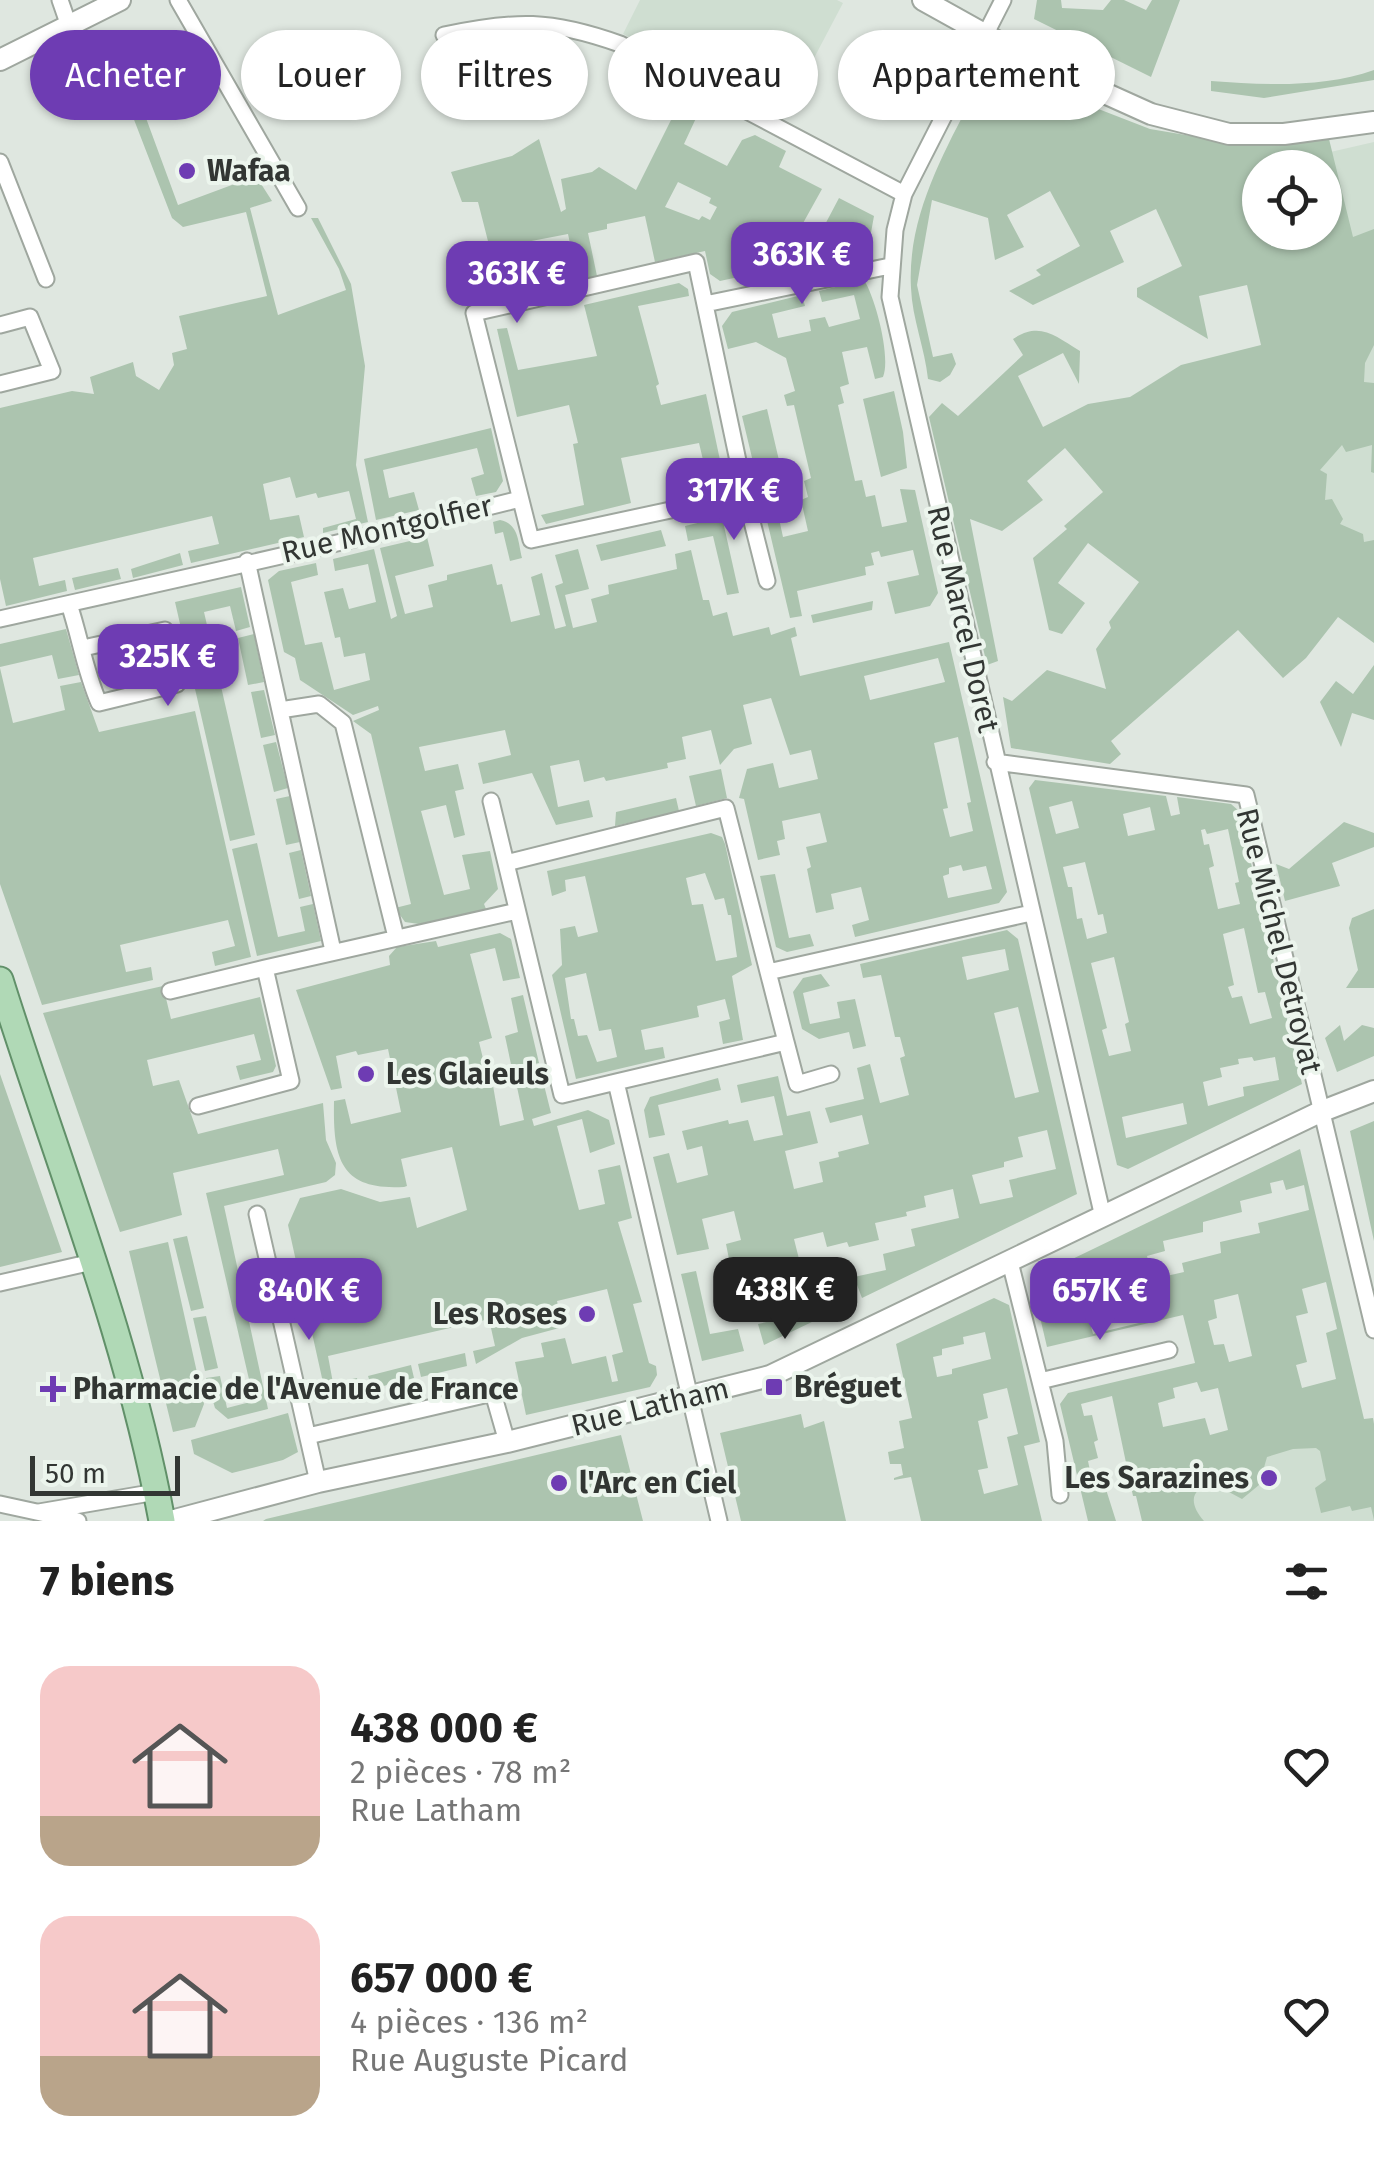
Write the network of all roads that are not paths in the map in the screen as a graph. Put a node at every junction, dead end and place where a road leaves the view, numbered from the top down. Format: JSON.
{"nodes":[{"id":1,"x":60,"y":0,"type":"edge"},
{"id":2,"x":120,"y":0,"type":"edge"},
{"id":3,"x":178,"y":0,"type":"edge"},
{"id":4,"x":922,"y":0,"type":"edge"},
{"id":5,"x":1003,"y":0,"type":"edge"},
{"id":6,"x":69,"y":26,"type":"junction"},
{"id":7,"x":474,"y":30,"type":"edge"},
{"id":8,"x":577,"y":30,"type":"edge"},
{"id":9,"x":978,"y":30,"type":"edge"},
{"id":10,"x":988,"y":30,"type":"edge"},
{"id":11,"x":588,"y":33,"type":"edge"},
{"id":12,"x":0,"y":60,"type":"edge"},
{"id":13,"x":1115,"y":97,"type":"edge"},
{"id":14,"x":942,"y":120,"type":"edge"},
{"id":15,"x":1374,"y":122,"type":"edge"},
{"id":16,"x":0,"y":162,"type":"edge"},
{"id":17,"x":904,"y":194,"type":"junction"},
{"id":18,"x":298,"y":208,"type":"dead end"},
{"id":19,"x":890,"y":266,"type":"junction"},
{"id":20,"x":46,"y":279,"type":"dead end"},
{"id":21,"x":705,"y":304,"type":"junction"},
{"id":22,"x":0,"y":325,"type":"edge"},
{"id":23,"x":0,"y":384,"type":"edge"},
{"id":24,"x":746,"y":494,"type":"junction"},
{"id":25,"x":520,"y":499,"type":"junction"},
{"id":26,"x":247,"y":561,"type":"junction"},
{"id":27,"x":766,"y":581,"type":"dead end"},
{"id":28,"x":69,"y":604,"type":"junction"},
{"id":29,"x":0,"y":618,"type":"edge"},
{"id":30,"x":83,"y":648,"type":"junction"},
{"id":31,"x":280,"y":710,"type":"junction"},
{"id":32,"x":996,"y":762,"type":"junction"},
{"id":33,"x":491,"y":802,"type":"dead end"},
{"id":34,"x":506,"y":862,"type":"junction"},
{"id":35,"x":518,"y":911,"type":"junction"},
{"id":36,"x":1031,"y":913,"type":"junction"},
{"id":37,"x":396,"y":937,"type":"junction"},
{"id":38,"x":333,"y":951,"type":"junction"},
{"id":39,"x":265,"y":968,"type":"junction"},
{"id":40,"x":768,"y":972,"type":"junction"},
{"id":41,"x":0,"y":980,"type":"edge"},
{"id":42,"x":170,"y":991,"type":"dead end"},
{"id":43,"x":786,"y":1042,"type":"junction"},
{"id":44,"x":831,"y":1074,"type":"dead end"},
{"id":45,"x":616,"y":1082,"type":"junction"},
{"id":46,"x":1374,"y":1091,"type":"edge"},
{"id":47,"x":198,"y":1106,"type":"dead end"},
{"id":48,"x":1320,"y":1112,"type":"junction"},
{"id":49,"x":257,"y":1214,"type":"dead end"},
{"id":50,"x":1103,"y":1217,"type":"junction"},
{"id":51,"x":92,"y":1262,"type":"junction"},
{"id":52,"x":1010,"y":1262,"type":"junction"},
{"id":53,"x":0,"y":1283,"type":"edge"},
{"id":54,"x":1374,"y":1330,"type":"edge"},
{"id":55,"x":1170,"y":1350,"type":"dead end"},
{"id":56,"x":1040,"y":1381,"type":"junction"},
{"id":57,"x":688,"y":1398,"type":"junction"},
{"id":58,"x":308,"y":1436,"type":"junction"},
{"id":59,"x":507,"y":1442,"type":"junction"},
{"id":60,"x":318,"y":1482,"type":"junction"},
{"id":61,"x":156,"y":1492,"type":"junction"},
{"id":62,"x":1060,"y":1494,"type":"dead end"},
{"id":63,"x":0,"y":1504,"type":"edge"},
{"id":64,"x":39,"y":1512,"type":"junction"},
{"id":65,"x":78,"y":1521,"type":"edge"},
{"id":66,"x":162,"y":1521,"type":"edge"},
{"id":67,"x":170,"y":1521,"type":"edge"},
{"id":68,"x":719,"y":1521,"type":"edge"}],
"edges":[{"from":1,"to":6,"type":"street"},
{"from":2,"to":6,"type":"street"},
{"from":3,"to":18,"type":"street"},
{"from":4,"to":9,"type":"street"},
{"from":5,"to":10,"type":"street","name":"Rue Marcel Doret"},
{"from":6,"to":12,"type":"street"},
{"from":7,"to":8,"type":"street"},
{"from":11,"to":17,"type":"street"},
{"from":13,"to":15,"type":"street"},
{"from":14,"to":17,"type":"street","name":"Rue Marcel Doret"},
{"from":16,"to":20,"type":"street"},
{"from":17,"to":19,"type":"street","name":"Rue Marcel Doret"},
{"from":19,"to":21,"type":"street"},
{"from":19,"to":32,"type":"street","name":"Rue Marcel Doret"},
{"from":21,"to":24,"type":"street"},
{"from":21,"to":25,"type":"street"},
{"from":22,"to":23,"type":"street"},
{"from":24,"to":25,"type":"street","name":"Rue Montgolfier"},
{"from":24,"to":27,"type":"street"},
{"from":25,"to":26,"type":"street","name":"Rue Montgolfier"},
{"from":26,"to":28,"type":"street","name":"Rue Montgolfier"},
{"from":26,"to":31,"type":"street"},
{"from":28,"to":29,"type":"street","name":"Rue Montgolfier"},
{"from":28,"to":30,"type":"street"},
{"from":30,"to":30,"type":"street"},
{"from":31,"to":37,"type":"street"},
{"from":31,"to":38,"type":"street"},
{"from":32,"to":36,"type":"street","name":"Rue Marcel Doret"},
{"from":32,"to":48,"type":"street","name":"Rue Michel Detroyat"},
{"from":33,"to":34,"type":"street"},
{"from":34,"to":35,"type":"street"},
{"from":34,"to":40,"type":"street"},
{"from":35,"to":37,"type":"street"},
{"from":35,"to":45,"type":"street"},
{"from":36,"to":40,"type":"street"},
{"from":36,"to":50,"type":"street","name":"Rue Marcel Doret"},
{"from":37,"to":38,"type":"street"},
{"from":38,"to":39,"type":"street"},
{"from":39,"to":42,"type":"street"},
{"from":39,"to":47,"type":"street"},
{"from":40,"to":43,"type":"street"},
{"from":41,"to":51,"type":"main road"},
{"from":43,"to":44,"type":"street"},
{"from":43,"to":45,"type":"street"},
{"from":45,"to":57,"type":"street"},
{"from":46,"to":48,"type":"street","name":"Rue Latham"},
{"from":48,"to":50,"type":"street","name":"Rue Latham"},
{"from":48,"to":54,"type":"street","name":"Rue Michel Detroyat"},
{"from":49,"to":58,"type":"street"},
{"from":50,"to":52,"type":"street","name":"Rue Latham"},
{"from":51,"to":53,"type":"street"},
{"from":51,"to":61,"type":"main road"},
{"from":52,"to":56,"type":"street"},
{"from":52,"to":57,"type":"street","name":"Rue Latham"},
{"from":55,"to":56,"type":"street"},
{"from":56,"to":62,"type":"street"},
{"from":57,"to":59,"type":"street","name":"Rue Latham"},
{"from":57,"to":68,"type":"street"},
{"from":58,"to":59,"type":"street"},
{"from":58,"to":60,"type":"street"},
{"from":59,"to":60,"type":"street","name":"Rue Latham"},
{"from":60,"to":67,"type":"street","name":"Rue Latham"},
{"from":61,"to":64,"type":"street"},
{"from":61,"to":66,"type":"main road"},
{"from":63,"to":64,"type":"street"},
{"from":64,"to":65,"type":"street"}]}
